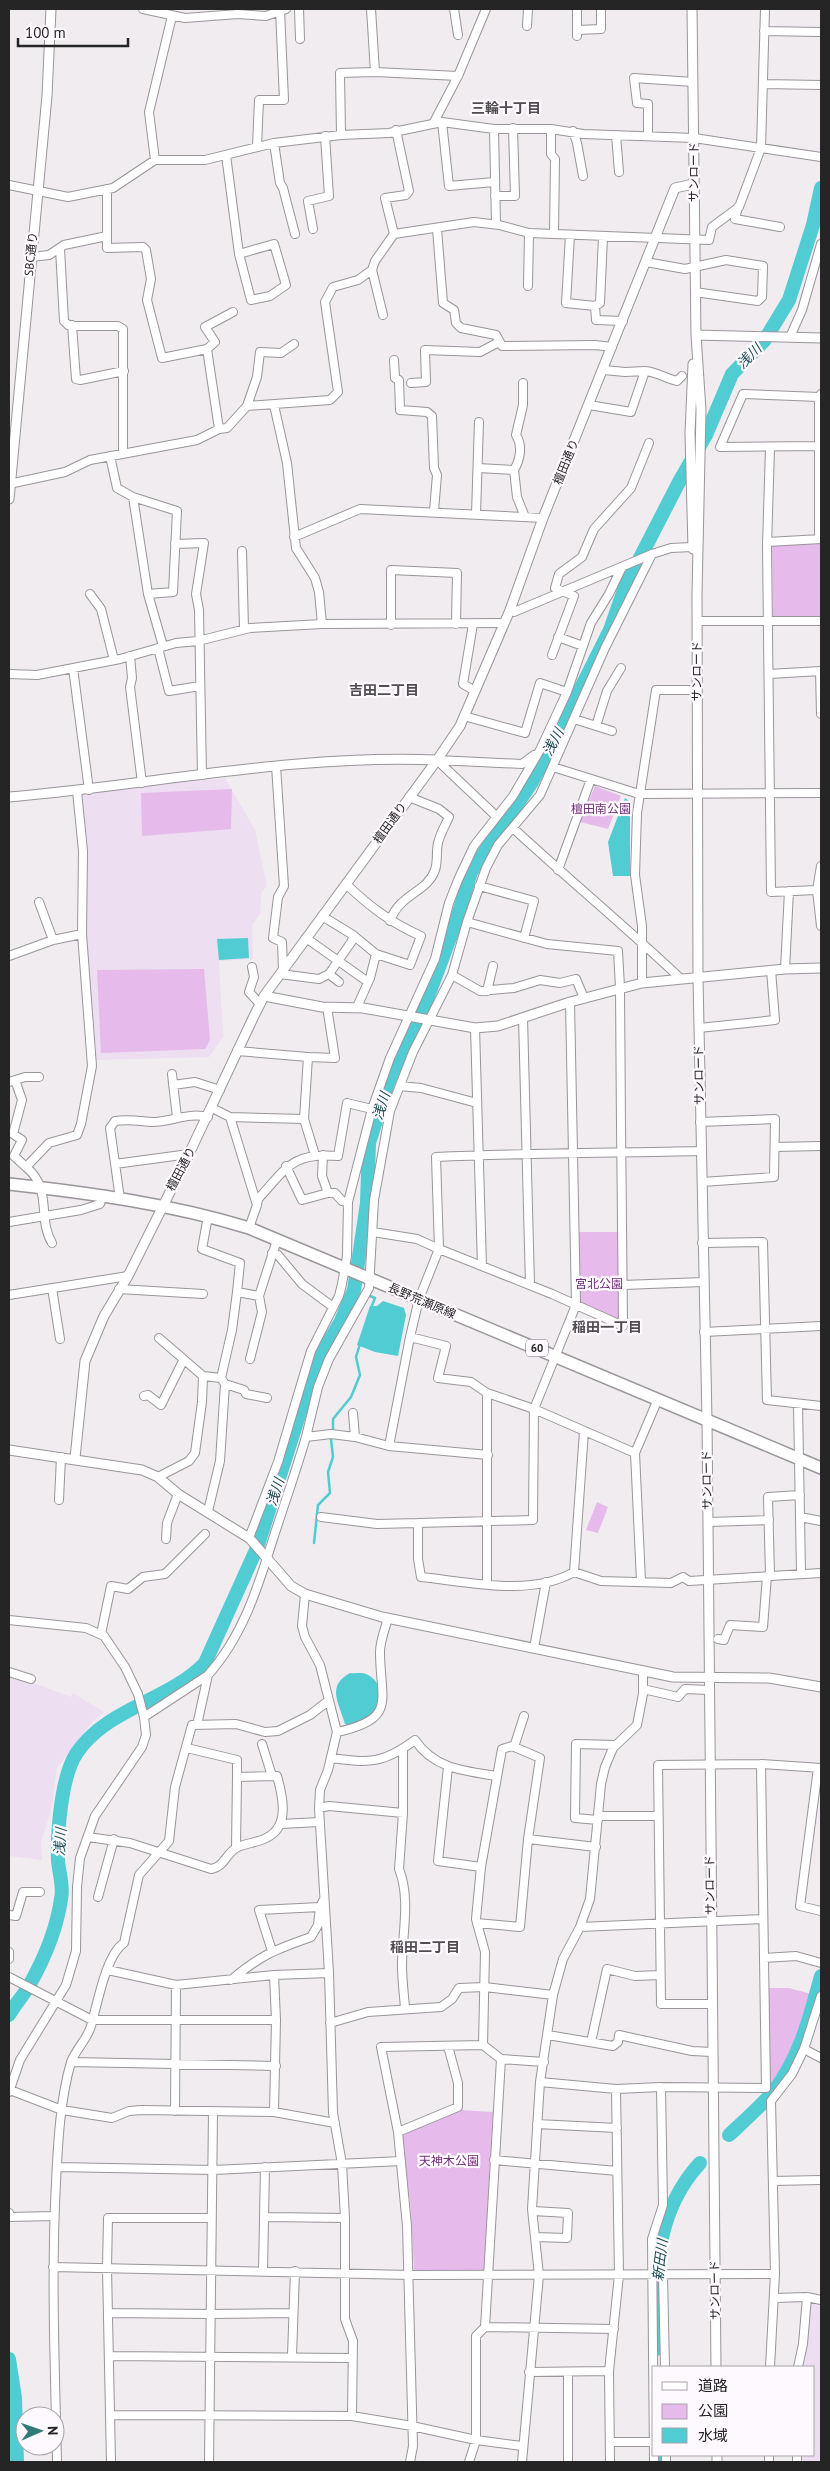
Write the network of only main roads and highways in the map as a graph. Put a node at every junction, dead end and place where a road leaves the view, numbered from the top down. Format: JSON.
{"nodes":[{"id":1,"x":9,"y":1184,"type":"edge"},
{"id":2,"x":821,"y":1468,"type":"edge"}],
"edges":[{"from":1,"to":2,"type":"main road","name":"長野荒瀬原線","number":"60"}]}
